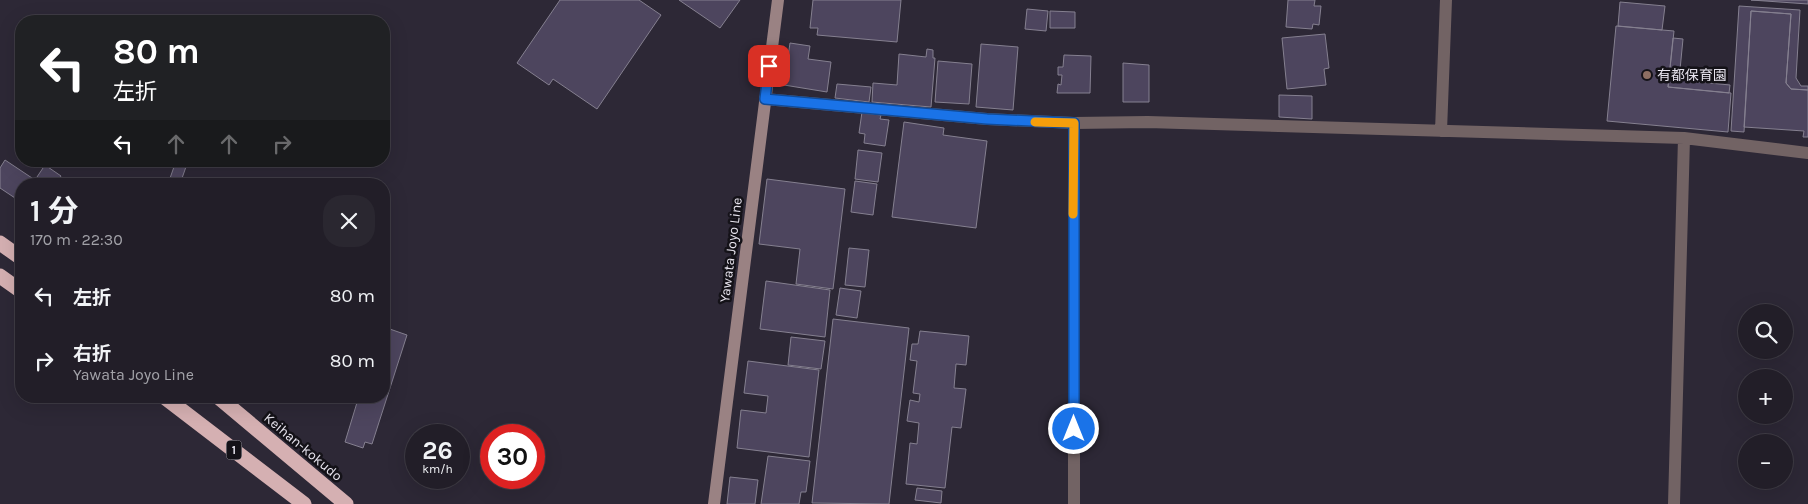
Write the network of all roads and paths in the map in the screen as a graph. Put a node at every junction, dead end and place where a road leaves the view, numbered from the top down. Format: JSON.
{"nodes":[{"id":1,"x":778,"y":0,"type":"edge"},
{"id":2,"x":1446,"y":0,"type":"edge"},
{"id":3,"x":765,"y":99,"type":"junction"},
{"id":4,"x":1074,"y":123,"type":"junction"},
{"id":5,"x":1440,"y":131,"type":"junction"},
{"id":6,"x":1684,"y":138,"type":"junction"},
{"id":7,"x":1808,"y":153,"type":"edge"},
{"id":8,"x":0,"y":243,"type":"edge"},
{"id":9,"x":15,"y":254,"type":"edge"},
{"id":10,"x":0,"y":276,"type":"edge"},
{"id":11,"x":15,"y":287,"type":"edge"},
{"id":12,"x":172,"y":403,"type":"edge"},
{"id":13,"x":225,"y":403,"type":"edge"},
{"id":14,"x":304,"y":504,"type":"edge"},
{"id":15,"x":346,"y":504,"type":"edge"},
{"id":16,"x":714,"y":504,"type":"edge"},
{"id":17,"x":1074,"y":504,"type":"edge"},
{"id":18,"x":1674,"y":504,"type":"edge"}],
"edges":[{"from":1,"to":3,"type":"main road","name":"Yawata Joyo Line"},
{"from":2,"to":5,"type":"street"},
{"from":3,"to":4,"type":"street"},
{"from":3,"to":16,"type":"main road","name":"Yawata Joyo Line"},
{"from":4,"to":5,"type":"street"},
{"from":4,"to":17,"type":"street"},
{"from":5,"to":6,"type":"street"},
{"from":6,"to":7,"type":"street"},
{"from":6,"to":18,"type":"street"},
{"from":8,"to":9,"type":"highway"},
{"from":10,"to":11,"type":"highway"},
{"from":12,"to":14,"type":"highway","number":"1"},
{"from":13,"to":15,"type":"highway","name":"Keihan-kokudo","number":"1"}]}
